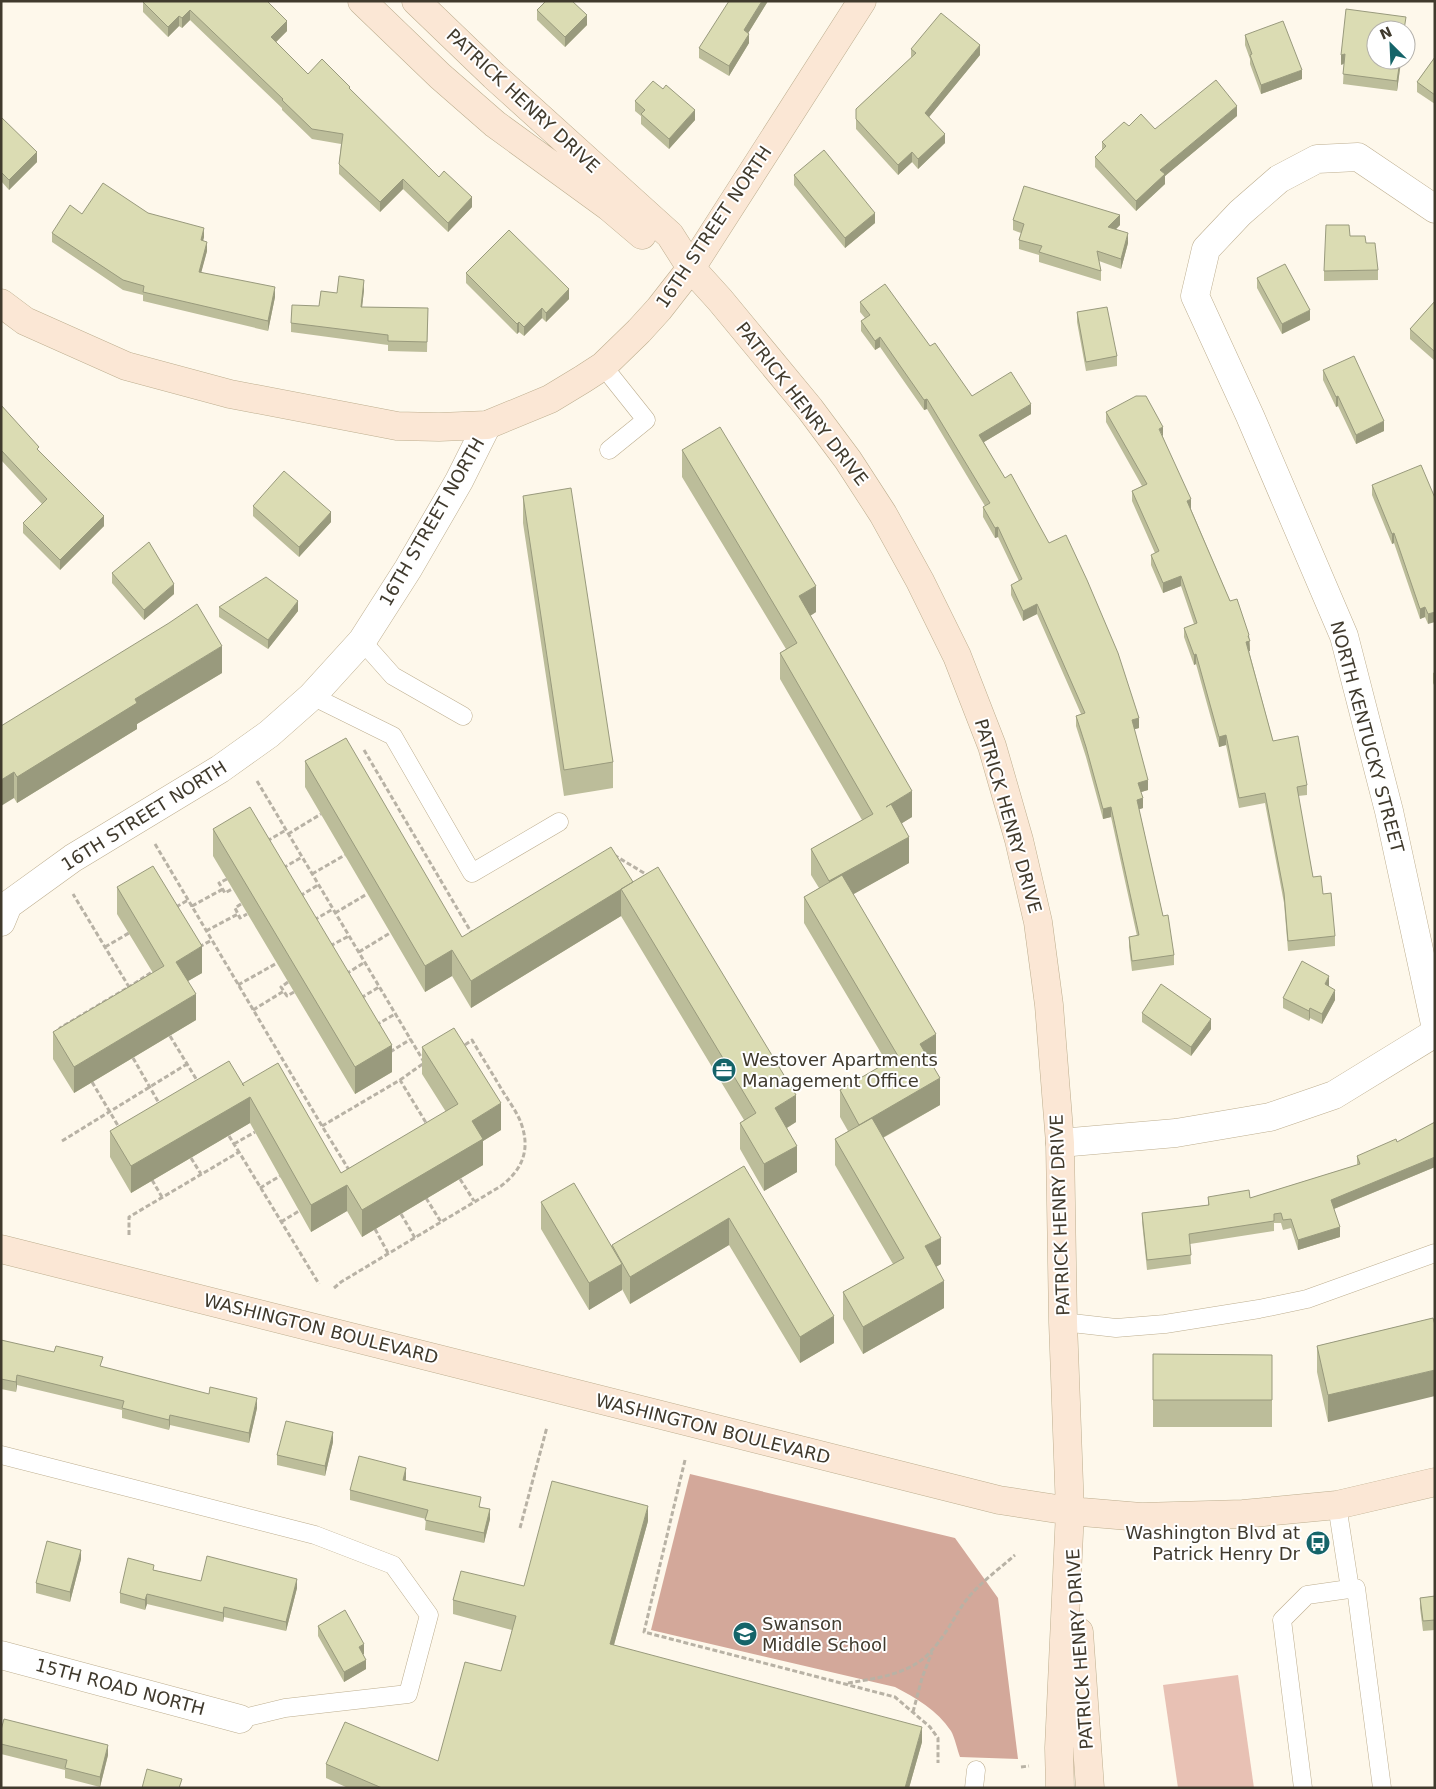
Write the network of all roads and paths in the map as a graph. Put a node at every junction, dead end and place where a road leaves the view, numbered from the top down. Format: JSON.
{"nodes":[{"id":1,"x":362,"y":1,"type":"edge"},
{"id":2,"x":416,"y":1,"type":"edge"},
{"id":3,"x":862,"y":1,"type":"edge"},
{"id":4,"x":1435,"y":209,"type":"edge"},
{"id":5,"x":691,"y":268,"type":"junction"},
{"id":6,"x":1,"y":303,"type":"edge"},
{"id":7,"x":603,"y":366,"type":"junction"},
{"id":8,"x":487,"y":425,"type":"junction"},
{"id":9,"x":608,"y":450,"type":"dead end"},
{"id":10,"x":362,"y":641,"type":"junction"},
{"id":11,"x":312,"y":696,"type":"junction"},
{"id":12,"x":462,"y":716,"type":"dead end"},
{"id":13,"x":257,"y":781,"type":"dead end"},
{"id":14,"x":320,"y":814,"type":"edge"},
{"id":15,"x":559,"y":822,"type":"dead end"},
{"id":16,"x":286,"y":830,"type":"junction"},
{"id":17,"x":288,"y":834,"type":"junction"},
{"id":18,"x":264,"y":842,"type":"edge"},
{"id":19,"x":154,"y":843,"type":"dead end"},
{"id":20,"x":345,"y":855,"type":"edge"},
{"id":21,"x":302,"y":857,"type":"junction"},
{"id":22,"x":281,"y":870,"type":"edge"},
{"id":23,"x":312,"y":874,"type":"junction"},
{"id":24,"x":227,"y":879,"type":"edge"},
{"id":25,"x":318,"y":885,"type":"junction"},
{"id":26,"x":223,"y":889,"type":"junction"},
{"id":27,"x":232,"y":889,"type":"edge"},
{"id":28,"x":72,"y":894,"type":"dead end"},
{"id":29,"x":367,"y":894,"type":"edge"},
{"id":30,"x":297,"y":897,"type":"edge"},
{"id":31,"x":188,"y":900,"type":"junction"},
{"id":32,"x":241,"y":904,"type":"edge"},
{"id":33,"x":192,"y":906,"type":"junction"},
{"id":34,"x":173,"y":908,"type":"edge"},
{"id":35,"x":333,"y":909,"type":"junction"},
{"id":36,"x":335,"y":913,"type":"junction"},
{"id":37,"x":238,"y":914,"type":"junction"},
{"id":38,"x":247,"y":914,"type":"edge"},
{"id":39,"x":312,"y":921,"type":"edge"},
{"id":40,"x":1,"y":922,"type":"edge"},
{"id":41,"x":206,"y":931,"type":"junction"},
{"id":42,"x":129,"y":933,"type":"edge"},
{"id":43,"x":390,"y":933,"type":"edge"},
{"id":44,"x":349,"y":936,"type":"junction"},
{"id":45,"x":212,"y":940,"type":"junction"},
{"id":46,"x":105,"y":947,"type":"junction"},
{"id":47,"x":197,"y":948,"type":"edge"},
{"id":48,"x":327,"y":948,"type":"edge"},
{"id":49,"x":359,"y":952,"type":"junction"},
{"id":50,"x":365,"y":962,"type":"junction"},
{"id":51,"x":276,"y":963,"type":"edge"},
{"id":52,"x":152,"y":972,"type":"edge"},
{"id":53,"x":344,"y":975,"type":"edge"},
{"id":54,"x":288,"y":982,"type":"edge"},
{"id":55,"x":238,"y":985,"type":"junction"},
{"id":56,"x":129,"y":987,"type":"junction"},
{"id":57,"x":379,"y":987,"type":"junction"},
{"id":58,"x":284,"y":991,"type":"junction"},
{"id":59,"x":294,"y":992,"type":"edge"},
{"id":60,"x":133,"y":993,"type":"edge"},
{"id":61,"x":358,"y":1000,"type":"edge"},
{"id":62,"x":99,"y":1004,"type":"junction"},
{"id":63,"x":103,"y":1010,"type":"edge"},
{"id":64,"x":253,"y":1010,"type":"junction"},
{"id":65,"x":395,"y":1014,"type":"junction"},
{"id":66,"x":1435,"y":1024,"type":"edge"},
{"id":67,"x":374,"y":1026,"type":"edge"},
{"id":68,"x":1435,"y":1033,"type":"edge"},
{"id":69,"x":64,"y":1034,"type":"edge"},
{"id":70,"x":170,"y":1036,"type":"edge"},
{"id":71,"x":410,"y":1039,"type":"junction"},
{"id":72,"x":457,"y":1049,"type":"edge"},
{"id":73,"x":383,"y":1057,"type":"edge"},
{"id":74,"x":133,"y":1058,"type":"edge"},
{"id":75,"x":425,"y":1063,"type":"junction"},
{"id":76,"x":188,"y":1064,"type":"junction"},
{"id":77,"x":427,"y":1067,"type":"edge"},
{"id":78,"x":400,"y":1080,"type":"junction"},
{"id":79,"x":92,"y":1082,"type":"edge"},
{"id":80,"x":149,"y":1087,"type":"junction"},
{"id":81,"x":202,"y":1088,"type":"edge"},
{"id":82,"x":110,"y":1112,"type":"junction"},
{"id":83,"x":163,"y":1112,"type":"edge"},
{"id":84,"x":427,"y":1125,"type":"junction"},
{"id":85,"x":322,"y":1126,"type":"junction"},
{"id":86,"x":419,"y":1130,"type":"edge"},
{"id":87,"x":430,"y":1130,"type":"edge"},
{"id":88,"x":255,"y":1132,"type":"edge"},
{"id":89,"x":124,"y":1135,"type":"edge"},
{"id":90,"x":229,"y":1136,"type":"edge"},
{"id":91,"x":62,"y":1142,"type":"dead end"},
{"id":92,"x":1060,"y":1143,"type":"junction"},
{"id":93,"x":234,"y":1144,"type":"junction"},
{"id":94,"x":239,"y":1152,"type":"junction"},
{"id":95,"x":191,"y":1158,"type":"edge"},
{"id":96,"x":356,"y":1165,"type":"edge"},
{"id":97,"x":201,"y":1174,"type":"junction"},
{"id":98,"x":280,"y":1176,"type":"edge"},
{"id":99,"x":460,"y":1179,"type":"edge"},
{"id":100,"x":152,"y":1180,"type":"edge"},
{"id":101,"x":260,"y":1188,"type":"junction"},
{"id":102,"x":162,"y":1197,"type":"junction"},
{"id":103,"x":426,"y":1198,"type":"edge"},
{"id":104,"x":474,"y":1202,"type":"junction"},
{"id":105,"x":300,"y":1211,"type":"edge"},
{"id":106,"x":401,"y":1214,"type":"edge"},
{"id":107,"x":281,"y":1222,"type":"junction"},
{"id":108,"x":441,"y":1222,"type":"junction"},
{"id":109,"x":374,"y":1229,"type":"edge"},
{"id":110,"x":129,"y":1235,"type":"dead end"},
{"id":111,"x":415,"y":1238,"type":"junction"},
{"id":112,"x":1,"y":1249,"type":"edge"},
{"id":113,"x":1435,"y":1253,"type":"edge"},
{"id":114,"x":388,"y":1254,"type":"junction"},
{"id":115,"x":319,"y":1284,"type":"dead end"},
{"id":116,"x":334,"y":1288,"type":"dead end"},
{"id":117,"x":1062,"y":1322,"type":"junction"},
{"id":118,"x":547,"y":1427,"type":"dead end"},
{"id":119,"x":1,"y":1455,"type":"edge"},
{"id":120,"x":685,"y":1460,"type":"dead end"},
{"id":121,"x":1435,"y":1482,"type":"edge"},
{"id":122,"x":1337,"y":1505,"type":"junction"},
{"id":123,"x":1070,"y":1511,"type":"junction"},
{"id":124,"x":520,"y":1528,"type":"dead end"},
{"id":125,"x":1015,"y":1554,"type":"dead end"},
{"id":126,"x":1350,"y":1589,"type":"junction"},
{"id":127,"x":933,"y":1649,"type":"junction"},
{"id":128,"x":1,"y":1655,"type":"edge"},
{"id":129,"x":846,"y":1683,"type":"junction"},
{"id":130,"x":913,"y":1713,"type":"junction"},
{"id":131,"x":240,"y":1719,"type":"joint"},
{"id":132,"x":938,"y":1763,"type":"dead end"},
{"id":133,"x":1032,"y":1765,"type":"dead end"},
{"id":134,"x":1021,"y":1767,"type":"dead end"},
{"id":135,"x":1060,"y":1788,"type":"edge"},
{"id":136,"x":1090,"y":1788,"type":"edge"},
{"id":137,"x":1303,"y":1788,"type":"edge"},
{"id":138,"x":1382,"y":1788,"type":"edge"}],
"edges":[{"from":1,"to":5,"type":"street","name":"PATRICK HENRY DRIVE"},
{"from":2,"to":5,"type":"street","name":"PATRICK HENRY DRIVE"},
{"from":3,"to":5,"type":"street","name":"16TH STREET NORTH"},
{"from":4,"to":66,"type":"street","name":"NORTH KENTUCKY STREET"},
{"from":5,"to":7,"type":"street","name":"16TH STREET NORTH"},
{"from":5,"to":92,"type":"street","name":"PATRICK HENRY DRIVE"},
{"from":6,"to":8,"type":"street"},
{"from":7,"to":8,"type":"street","name":"16TH STREET NORTH"},
{"from":7,"to":9,"type":"lane"},
{"from":8,"to":10,"type":"street","name":"16TH STREET NORTH"},
{"from":10,"to":11,"type":"street","name":"16TH STREET NORTH"},
{"from":10,"to":12,"type":"lane"},
{"from":11,"to":15,"type":"lane"},
{"from":11,"to":40,"type":"street","name":"16TH STREET NORTH"},
{"from":13,"to":16,"type":"path"},
{"from":14,"to":17,"type":"path"},
{"from":16,"to":17,"type":"path"},
{"from":16,"to":18,"type":"path"},
{"from":17,"to":21,"type":"path"},
{"from":19,"to":31,"type":"path"},
{"from":20,"to":23,"type":"path"},
{"from":21,"to":22,"type":"path"},
{"from":21,"to":23,"type":"path"},
{"from":23,"to":25,"type":"path"},
{"from":24,"to":26,"type":"path"},
{"from":25,"to":30,"type":"path"},
{"from":25,"to":35,"type":"path"},
{"from":26,"to":27,"type":"path"},
{"from":26,"to":33,"type":"path"},
{"from":28,"to":46,"type":"path"},
{"from":29,"to":36,"type":"path"},
{"from":31,"to":33,"type":"path"},
{"from":31,"to":34,"type":"path"},
{"from":32,"to":37,"type":"path"},
{"from":33,"to":41,"type":"path"},
{"from":35,"to":36,"type":"path"},
{"from":35,"to":39,"type":"path"},
{"from":36,"to":44,"type":"path"},
{"from":37,"to":38,"type":"path"},
{"from":37,"to":41,"type":"path"},
{"from":41,"to":45,"type":"path"},
{"from":42,"to":46,"type":"path"},
{"from":43,"to":49,"type":"path"},
{"from":44,"to":48,"type":"path"},
{"from":44,"to":49,"type":"path"},
{"from":45,"to":47,"type":"path"},
{"from":45,"to":55,"type":"path"},
{"from":46,"to":56,"type":"path"},
{"from":49,"to":50,"type":"path"},
{"from":50,"to":53,"type":"path"},
{"from":50,"to":57,"type":"path"},
{"from":51,"to":55,"type":"path"},
{"from":52,"to":56,"type":"path"},
{"from":54,"to":58,"type":"path"},
{"from":55,"to":64,"type":"path"},
{"from":56,"to":60,"type":"path"},
{"from":56,"to":62,"type":"path"},
{"from":57,"to":61,"type":"path"},
{"from":57,"to":65,"type":"path"},
{"from":58,"to":59,"type":"path"},
{"from":58,"to":64,"type":"path"},
{"from":62,"to":63,"type":"path"},
{"from":62,"to":69,"type":"path"},
{"from":64,"to":85,"type":"path"},
{"from":65,"to":67,"type":"path"},
{"from":65,"to":71,"type":"path"},
{"from":68,"to":92,"type":"street"},
{"from":70,"to":76,"type":"path"},
{"from":71,"to":73,"type":"path"},
{"from":71,"to":75,"type":"path"},
{"from":72,"to":104,"type":"path"},
{"from":74,"to":80,"type":"path"},
{"from":75,"to":77,"type":"path"},
{"from":75,"to":78,"type":"path"},
{"from":76,"to":80,"type":"path"},
{"from":76,"to":81,"type":"path"},
{"from":78,"to":84,"type":"path"},
{"from":78,"to":85,"type":"path"},
{"from":79,"to":82,"type":"path"},
{"from":80,"to":82,"type":"path"},
{"from":80,"to":83,"type":"path"},
{"from":82,"to":89,"type":"path"},
{"from":82,"to":91,"type":"path"},
{"from":84,"to":86,"type":"path"},
{"from":84,"to":87,"type":"path"},
{"from":85,"to":96,"type":"path"},
{"from":88,"to":93,"type":"path"},
{"from":90,"to":93,"type":"path"},
{"from":92,"to":117,"type":"street","name":"PATRICK HENRY DRIVE"},
{"from":93,"to":94,"type":"path"},
{"from":94,"to":97,"type":"path"},
{"from":94,"to":101,"type":"path"},
{"from":95,"to":97,"type":"path"},
{"from":97,"to":102,"type":"path"},
{"from":98,"to":101,"type":"path"},
{"from":99,"to":104,"type":"path"},
{"from":100,"to":102,"type":"path"},
{"from":101,"to":107,"type":"path"},
{"from":102,"to":110,"type":"path"},
{"from":103,"to":108,"type":"path"},
{"from":104,"to":108,"type":"path"},
{"from":105,"to":107,"type":"path"},
{"from":106,"to":111,"type":"path"},
{"from":107,"to":115,"type":"path"},
{"from":108,"to":111,"type":"path"},
{"from":109,"to":114,"type":"path"},
{"from":111,"to":114,"type":"path"},
{"from":112,"to":123,"type":"street","name":"WASHINGTON BOULEVARD"},
{"from":113,"to":117,"type":"lane"},
{"from":114,"to":116,"type":"path"},
{"from":117,"to":123,"type":"street","name":"PATRICK HENRY DRIVE"},
{"from":118,"to":124,"type":"path"},
{"from":119,"to":131,"type":"lane"},
{"from":120,"to":129,"type":"path"},
{"from":121,"to":122,"type":"street","name":"WASHINGTON BOULEVARD"},
{"from":122,"to":123,"type":"street","name":"WASHINGTON BOULEVARD"},
{"from":122,"to":126,"type":"lane"},
{"from":123,"to":135,"type":"street","name":"PATRICK HENRY DRIVE"},
{"from":123,"to":136,"type":"street","name":"PATRICK HENRY DRIVE"},
{"from":125,"to":127,"type":"path"},
{"from":126,"to":137,"type":"lane"},
{"from":126,"to":138,"type":"lane"},
{"from":127,"to":129,"type":"path"},
{"from":127,"to":130,"type":"path"},
{"from":128,"to":131,"type":"street","name":"15TH ROAD NORTH"},
{"from":129,"to":130,"type":"path"},
{"from":130,"to":132,"type":"path"},
{"from":133,"to":134,"type":"path"}]}
